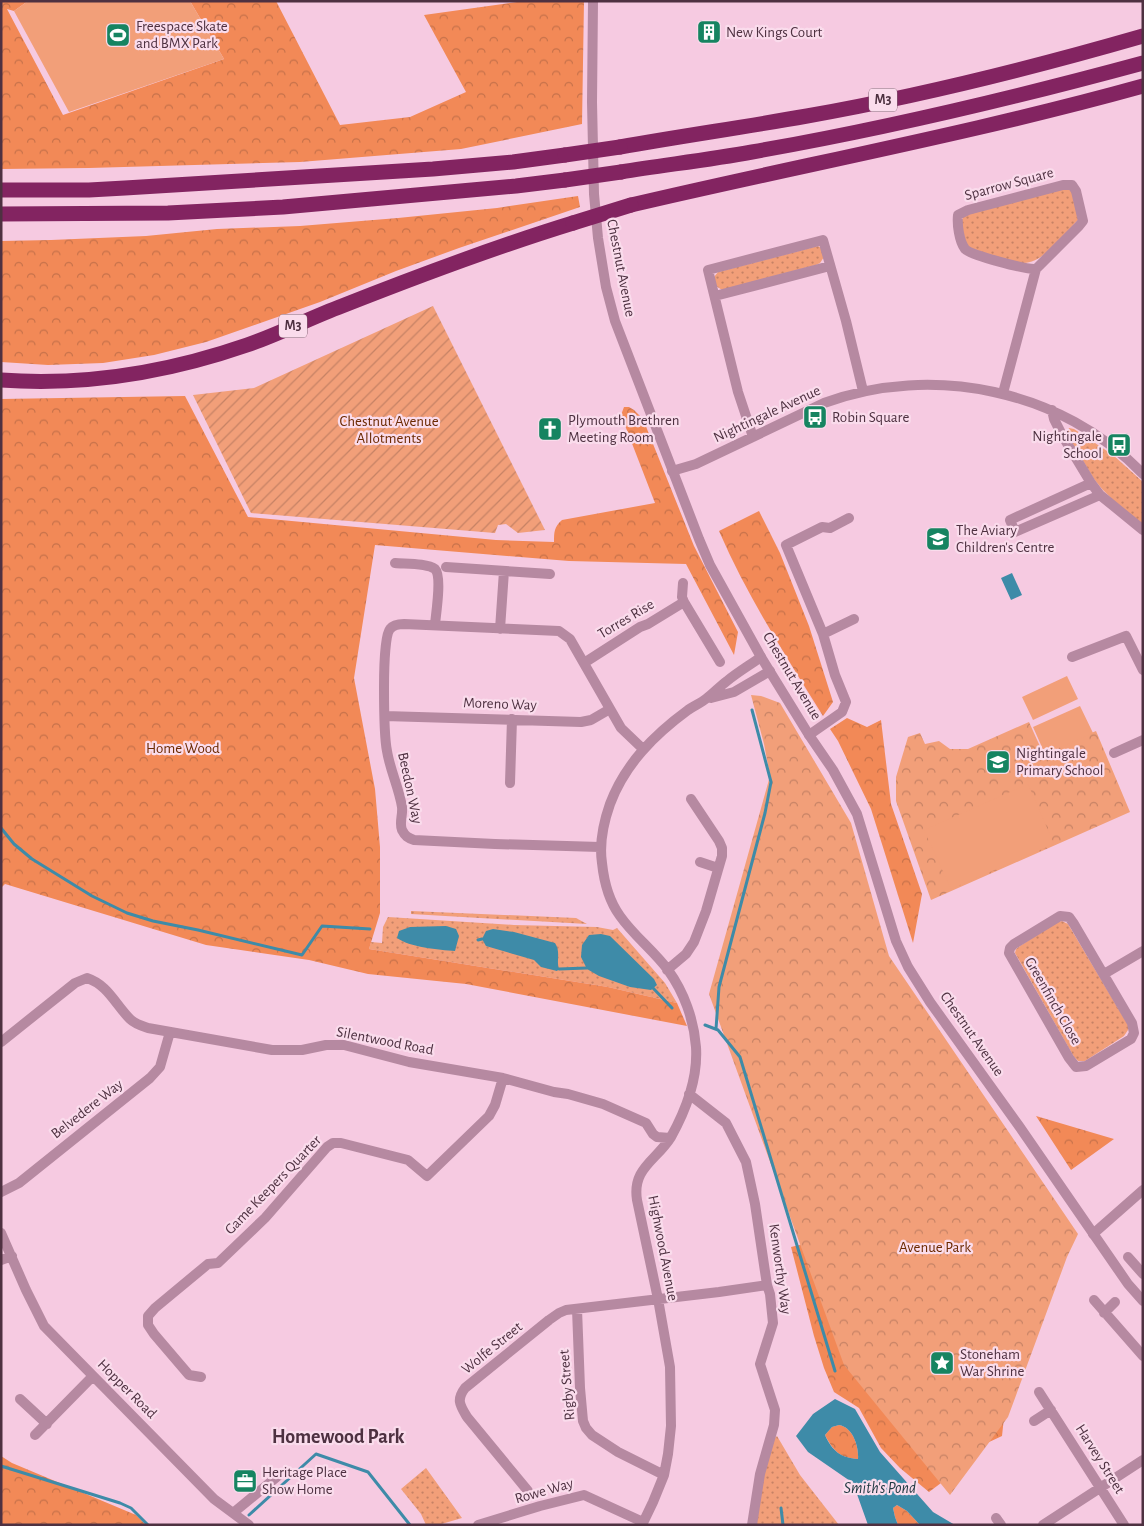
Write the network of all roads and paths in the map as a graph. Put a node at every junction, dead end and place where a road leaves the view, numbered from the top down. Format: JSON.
{"nodes":[{"id":1,"x":593,"y":1,"type":"edge"},
{"id":2,"x":1143,"y":36,"type":"edge"},
{"id":3,"x":1143,"y":63,"type":"edge"},
{"id":4,"x":1143,"y":86,"type":"edge"},
{"id":5,"x":1,"y":180,"type":"edge"},
{"id":6,"x":125,"y":188,"type":"junction"},
{"id":7,"x":1,"y":190,"type":"edge"},
{"id":8,"x":1,"y":214,"type":"edge"},
{"id":9,"x":830,"y":266,"type":"junction"},
{"id":10,"x":1036,"y":269,"type":"junction"},
{"id":11,"x":715,"y":296,"type":"junction"},
{"id":12,"x":1,"y":380,"type":"edge"},
{"id":13,"x":863,"y":391,"type":"junction"},
{"id":14,"x":1003,"y":393,"type":"junction"},
{"id":15,"x":1052,"y":410,"type":"junction"},
{"id":16,"x":753,"y":437,"type":"junction"},
{"id":17,"x":672,"y":471,"type":"junction"},
{"id":18,"x":1143,"y":474,"type":"edge"},
{"id":19,"x":1091,"y":483,"type":"junction"},
{"id":20,"x":1100,"y":495,"type":"junction"},
{"id":21,"x":850,"y":518,"type":"dead end"},
{"id":22,"x":1143,"y":530,"type":"edge"},
{"id":23,"x":395,"y":563,"type":"dead end"},
{"id":24,"x":446,"y":567,"type":"dead end"},
{"id":25,"x":504,"y":571,"type":"junction"},
{"id":26,"x":550,"y":574,"type":"dead end"},
{"id":27,"x":683,"y":583,"type":"dead end"},
{"id":28,"x":684,"y":602,"type":"junction"},
{"id":29,"x":854,"y":619,"type":"dead end"},
{"id":30,"x":435,"y":624,"type":"junction"},
{"id":31,"x":500,"y":629,"type":"junction"},
{"id":32,"x":823,"y":634,"type":"junction"},
{"id":33,"x":761,"y":657,"type":"junction"},
{"id":34,"x":1072,"y":657,"type":"dead end"},
{"id":35,"x":720,"y":662,"type":"dead end"},
{"id":36,"x":584,"y":663,"type":"junction"},
{"id":37,"x":770,"y":670,"type":"junction"},
{"id":38,"x":1143,"y":670,"type":"edge"},
{"id":39,"x":707,"y":698,"type":"junction"},
{"id":40,"x":610,"y":709,"type":"junction"},
{"id":41,"x":385,"y":716,"type":"junction"},
{"id":42,"x":512,"y":719,"type":"junction"},
{"id":43,"x":809,"y":735,"type":"junction"},
{"id":44,"x":1143,"y":740,"type":"edge"},
{"id":45,"x":643,"y":749,"type":"junction"},
{"id":46,"x":1114,"y":753,"type":"dead end"},
{"id":47,"x":510,"y":783,"type":"dead end"},
{"id":48,"x":691,"y":799,"type":"dead end"},
{"id":49,"x":600,"y":847,"type":"junction"},
{"id":50,"x":700,"y":862,"type":"dead end"},
{"id":51,"x":718,"y":868,"type":"junction"},
{"id":52,"x":1143,"y":951,"type":"edge"},
{"id":53,"x":667,"y":970,"type":"junction"},
{"id":54,"x":1104,"y":974,"type":"junction"},
{"id":55,"x":170,"y":1032,"type":"junction"},
{"id":56,"x":1,"y":1042,"type":"edge"},
{"id":57,"x":503,"y":1078,"type":"junction"},
{"id":58,"x":689,"y":1094,"type":"junction"},
{"id":59,"x":670,"y":1138,"type":"junction"},
{"id":60,"x":1143,"y":1190,"type":"edge"},
{"id":61,"x":1,"y":1192,"type":"edge"},
{"id":62,"x":1,"y":1233,"type":"edge"},
{"id":63,"x":1093,"y":1234,"type":"junction"},
{"id":64,"x":12,"y":1256,"type":"junction"},
{"id":65,"x":1128,"y":1257,"type":"dead end"},
{"id":66,"x":1,"y":1260,"type":"edge"},
{"id":67,"x":1143,"y":1274,"type":"edge"},
{"id":68,"x":767,"y":1285,"type":"junction"},
{"id":69,"x":658,"y":1299,"type":"junction"},
{"id":70,"x":1094,"y":1300,"type":"dead end"},
{"id":71,"x":1143,"y":1301,"type":"edge"},
{"id":72,"x":1116,"y":1302,"type":"dead end"},
{"id":73,"x":577,"y":1309,"type":"junction"},
{"id":74,"x":1104,"y":1313,"type":"junction"},
{"id":75,"x":1143,"y":1356,"type":"edge"},
{"id":76,"x":93,"y":1376,"type":"junction"},
{"id":77,"x":200,"y":1377,"type":"dead end"},
{"id":78,"x":1040,"y":1392,"type":"dead end"},
{"id":79,"x":20,"y":1399,"type":"dead end"},
{"id":80,"x":1051,"y":1410,"type":"junction"},
{"id":81,"x":1034,"y":1421,"type":"dead end"},
{"id":82,"x":46,"y":1424,"type":"junction"},
{"id":83,"x":36,"y":1435,"type":"dead end"},
{"id":84,"x":1143,"y":1460,"type":"edge"},
{"id":85,"x":664,"y":1475,"type":"junction"},
{"id":86,"x":278,"y":1476,"type":"dead end"},
{"id":87,"x":1100,"y":1488,"type":"junction"},
{"id":88,"x":528,"y":1491,"type":"dead end"},
{"id":89,"x":233,"y":1513,"type":"junction"},
{"id":90,"x":248,"y":1524,"type":"edge"},
{"id":91,"x":643,"y":1524,"type":"edge"},
{"id":92,"x":478,"y":1525,"type":"edge"},
{"id":93,"x":752,"y":1525,"type":"edge"},
{"id":94,"x":1043,"y":1525,"type":"edge"},
{"id":95,"x":1124,"y":1525,"type":"edge"}],
"edges":[{"from":1,"to":17,"type":"street","name":"Chestnut Avenue"},
{"from":2,"to":6,"type":"highway","number":"M3","bridge":true},
{"from":3,"to":8,"type":"highway","number":"M3","bridge":true},
{"from":4,"to":12,"type":"highway","number":"M3","bridge":true},
{"from":5,"to":6,"type":"highway","number":"M3"},
{"from":6,"to":7,"type":"highway","number":"M3"},
{"from":9,"to":11,"type":"street"},
{"from":9,"to":11,"type":"street"},
{"from":9,"to":13,"type":"street"},
{"from":10,"to":10,"type":"street","name":"Sparrow Square"},
{"from":10,"to":14,"type":"street"},
{"from":11,"to":16,"type":"street"},
{"from":13,"to":14,"type":"street","name":"Nightingale Avenue"},
{"from":13,"to":16,"type":"street","name":"Nightingale Avenue"},
{"from":14,"to":15,"type":"street","name":"Nightingale Avenue"},
{"from":15,"to":18,"type":"street","name":"Nightingale Avenue"},
{"from":15,"to":19,"type":"street"},
{"from":16,"to":17,"type":"street","name":"Nightingale Avenue"},
{"from":17,"to":33,"type":"street","name":"Chestnut Avenue"},
{"from":19,"to":20,"type":"street"},
{"from":19,"to":20,"type":"street"},
{"from":20,"to":22,"type":"street"},
{"from":21,"to":32,"type":"street"},
{"from":23,"to":30,"type":"street"},
{"from":24,"to":25,"type":"street"},
{"from":25,"to":26,"type":"street"},
{"from":25,"to":31,"type":"street"},
{"from":27,"to":28,"type":"street"},
{"from":28,"to":35,"type":"street"},
{"from":28,"to":36,"type":"street","name":"Torres Rise"},
{"from":29,"to":32,"type":"street"},
{"from":30,"to":31,"type":"street","name":"Beedon Way"},
{"from":30,"to":41,"type":"street","name":"Beedon Way"},
{"from":31,"to":36,"type":"street","name":"Beedon Way"},
{"from":32,"to":43,"type":"street"},
{"from":33,"to":37,"type":"street","name":"Chestnut Avenue"},
{"from":33,"to":39,"type":"street","name":"Highwood Avenue"},
{"from":34,"to":38,"type":"street"},
{"from":36,"to":40,"type":"street","name":"Beedon Way"},
{"from":37,"to":39,"type":"street","name":"Highwood Avenue"},
{"from":37,"to":43,"type":"street","name":"Chestnut Avenue"},
{"from":39,"to":45,"type":"street","name":"Highwood Avenue"},
{"from":40,"to":42,"type":"street","name":"Moreno Way"},
{"from":40,"to":45,"type":"street","name":"Beedon Way"},
{"from":41,"to":42,"type":"street","name":"Moreno Way"},
{"from":41,"to":49,"type":"street","name":"Beedon Way"},
{"from":42,"to":47,"type":"street"},
{"from":43,"to":63,"type":"street","name":"Chestnut Avenue"},
{"from":44,"to":46,"type":"street"},
{"from":45,"to":49,"type":"street","name":"Highwood Avenue"},
{"from":48,"to":51,"type":"street"},
{"from":49,"to":53,"type":"street","name":"Highwood Avenue"},
{"from":50,"to":51,"type":"street"},
{"from":51,"to":53,"type":"street"},
{"from":52,"to":54,"type":"street"},
{"from":53,"to":58,"type":"street","name":"Highwood Avenue"},
{"from":54,"to":54,"type":"street","name":"Greenfinch Close"},
{"from":55,"to":56,"type":"street","name":"Silentwood Road"},
{"from":55,"to":57,"type":"street","name":"Silentwood Road"},
{"from":55,"to":61,"type":"street","name":"Belvedere Way"},
{"from":57,"to":59,"type":"street","name":"Silentwood Road"},
{"from":57,"to":77,"type":"street","name":"Game Keepers Quarter"},
{"from":58,"to":59,"type":"street","name":"Highwood Avenue"},
{"from":58,"to":68,"type":"street","name":"Kenworthy Way"},
{"from":59,"to":69,"type":"street","name":"Highwood Avenue"},
{"from":60,"to":63,"type":"street"},
{"from":62,"to":64,"type":"street"},
{"from":63,"to":71,"type":"street","name":"Chestnut Avenue"},
{"from":64,"to":66,"type":"street"},
{"from":64,"to":76,"type":"street","name":"Hopper Road"},
{"from":65,"to":67,"type":"street"},
{"from":68,"to":69,"type":"street","name":"Wolfe Street"},
{"from":68,"to":93,"type":"street","name":"Kenworthy Way"},
{"from":69,"to":73,"type":"street","name":"Wolfe Street"},
{"from":69,"to":85,"type":"street","name":"Highwood Avenue"},
{"from":70,"to":74,"type":"street"},
{"from":72,"to":74,"type":"street"},
{"from":73,"to":85,"type":"street","name":"Rigby Street"},
{"from":73,"to":88,"type":"street","name":"Wolfe Street"},
{"from":74,"to":75,"type":"street"},
{"from":76,"to":82,"type":"street"},
{"from":76,"to":89,"type":"street","name":"Hopper Road"},
{"from":78,"to":80,"type":"street","name":"Harvey Street"},
{"from":79,"to":82,"type":"street"},
{"from":80,"to":81,"type":"street"},
{"from":80,"to":87,"type":"street","name":"Harvey Street"},
{"from":82,"to":83,"type":"street"},
{"from":84,"to":87,"type":"street"},
{"from":85,"to":91,"type":"street","name":"Highwood Avenue"},
{"from":86,"to":89,"type":"street"},
{"from":87,"to":94,"type":"street"},
{"from":87,"to":95,"type":"street","name":"Harvey Street"},
{"from":89,"to":90,"type":"street","name":"Hopper Road"},
{"from":91,"to":92,"type":"street","name":"Rowe Way"}]}
